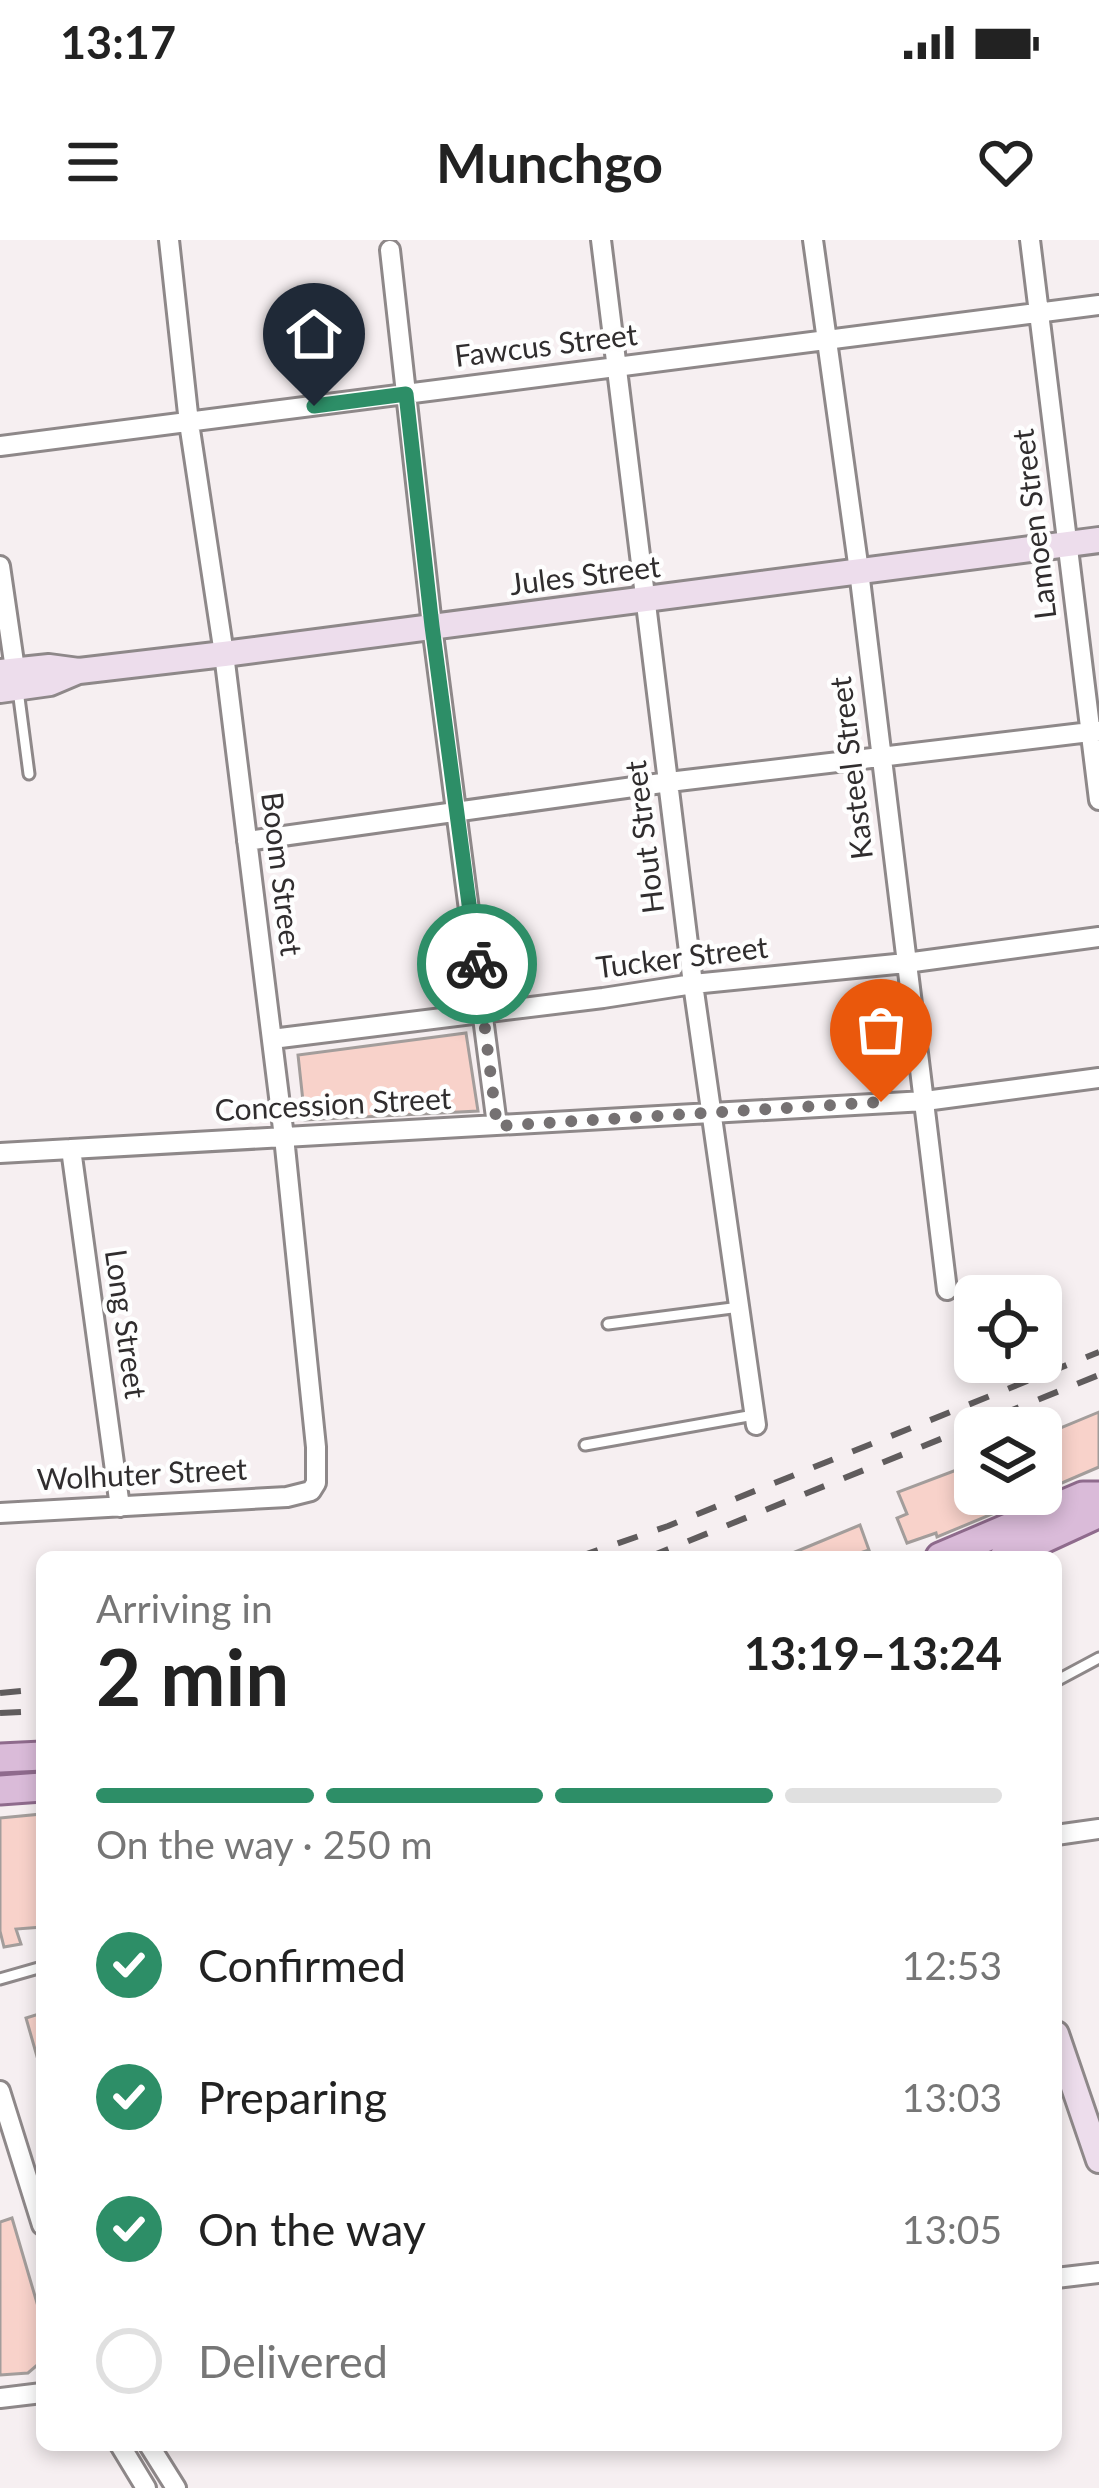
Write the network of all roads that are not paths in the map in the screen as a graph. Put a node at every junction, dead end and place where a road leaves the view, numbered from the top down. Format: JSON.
{"nodes":[{"id":1,"x":170,"y":240,"type":"edge"},
{"id":2,"x":601,"y":240,"type":"edge"},
{"id":3,"x":813,"y":240,"type":"edge"},
{"id":4,"x":1030,"y":240,"type":"edge"},
{"id":5,"x":390,"y":250,"type":"dead end"},
{"id":6,"x":1099,"y":305,"type":"edge"},
{"id":7,"x":1040,"y":314,"type":"junction"},
{"id":8,"x":826,"y":341,"type":"junction"},
{"id":9,"x":616,"y":367,"type":"junction"},
{"id":10,"x":406,"y":394,"type":"junction"},
{"id":11,"x":189,"y":423,"type":"junction"},
{"id":12,"x":0,"y":446,"type":"edge"},
{"id":13,"x":1099,"y":540,"type":"edge"},
{"id":14,"x":1067,"y":544,"type":"junction"},
{"id":15,"x":0,"y":566,"type":"edge"},
{"id":16,"x":859,"y":571,"type":"junction"},
{"id":17,"x":646,"y":598,"type":"junction"},
{"id":18,"x":432,"y":626,"type":"junction"},
{"id":19,"x":224,"y":654,"type":"junction"},
{"id":20,"x":8,"y":680,"type":"edge"},
{"id":21,"x":1094,"y":731,"type":"edge"},
{"id":22,"x":881,"y":756,"type":"junction"},
{"id":23,"x":29,"y":774,"type":"dead end"},
{"id":24,"x":669,"y":782,"type":"junction"},
{"id":25,"x":1099,"y":800,"type":"edge"},
{"id":26,"x":458,"y":812,"type":"junction"},
{"id":27,"x":247,"y":841,"type":"junction"},
{"id":28,"x":1099,"y":937,"type":"edge"},
{"id":29,"x":906,"y":963,"type":"junction"},
{"id":30,"x":693,"y":984,"type":"junction"},
{"id":31,"x":483,"y":1014,"type":"junction"},
{"id":32,"x":272,"y":1039,"type":"junction"},
{"id":33,"x":1099,"y":1078,"type":"edge"},
{"id":34,"x":925,"y":1101,"type":"junction"},
{"id":35,"x":713,"y":1112,"type":"junction"},
{"id":36,"x":497,"y":1126,"type":"junction"},
{"id":37,"x":284,"y":1137,"type":"junction"},
{"id":38,"x":71,"y":1149,"type":"junction"},
{"id":39,"x":0,"y":1153,"type":"edge"},
{"id":40,"x":946,"y":1289,"type":"dead end"},
{"id":41,"x":740,"y":1307,"type":"junction"},
{"id":42,"x":608,"y":1324,"type":"dead end"},
{"id":43,"x":755,"y":1420,"type":"joint"},
{"id":44,"x":585,"y":1445,"type":"dead end"},
{"id":45,"x":1099,"y":1496,"type":"edge"},
{"id":46,"x":287,"y":1497,"type":"joint"},
{"id":47,"x":1099,"y":1506,"type":"edge"},
{"id":48,"x":120,"y":1507,"type":"junction"},
{"id":49,"x":0,"y":1513,"type":"edge"},
{"id":50,"x":956,"y":1551,"type":"edge"},
{"id":51,"x":1021,"y":1551,"type":"edge"},
{"id":52,"x":1099,"y":1658,"type":"edge"},
{"id":53,"x":1062,"y":1679,"type":"edge"},
{"id":54,"x":36,"y":1756,"type":"edge"},
{"id":55,"x":0,"y":1758,"type":"edge"},
{"id":56,"x":36,"y":1787,"type":"edge"},
{"id":57,"x":0,"y":1790,"type":"edge"},
{"id":58,"x":1099,"y":1829,"type":"edge"},
{"id":59,"x":1062,"y":1834,"type":"edge"},
{"id":60,"x":36,"y":1969,"type":"edge"},
{"id":61,"x":0,"y":1979,"type":"edge"},
{"id":62,"x":1062,"y":2052,"type":"edge"},
{"id":63,"x":0,"y":2091,"type":"edge"},
{"id":64,"x":1099,"y":2160,"type":"edge"},
{"id":65,"x":36,"y":2206,"type":"edge"},
{"id":66,"x":1099,"y":2273,"type":"edge"},
{"id":67,"x":1062,"y":2277,"type":"edge"},
{"id":68,"x":36,"y":2394,"type":"edge"},
{"id":69,"x":0,"y":2398,"type":"edge"},
{"id":70,"x":124,"y":2451,"type":"edge"},
{"id":71,"x":153,"y":2451,"type":"edge"},
{"id":72,"x":146,"y":2488,"type":"edge"},
{"id":73,"x":176,"y":2488,"type":"edge"}],
"edges":[{"from":1,"to":11,"type":"street","name":"Boom Street"},
{"from":2,"to":9,"type":"street","name":"Hout Street"},
{"from":3,"to":8,"type":"street","name":"Kasteel Street"},
{"from":4,"to":7,"type":"street","name":"Lamoen Street"},
{"from":5,"to":10,"type":"street"},
{"from":6,"to":7,"type":"street","name":"Fawcus Street"},
{"from":7,"to":8,"type":"street","name":"Fawcus Street"},
{"from":7,"to":14,"type":"street","name":"Lamoen Street"},
{"from":8,"to":9,"type":"street","name":"Fawcus Street"},
{"from":8,"to":16,"type":"street","name":"Kasteel Street"},
{"from":9,"to":10,"type":"street","name":"Fawcus Street"},
{"from":9,"to":17,"type":"street","name":"Hout Street"},
{"from":10,"to":11,"type":"street","name":"Fawcus Street"},
{"from":10,"to":18,"type":"street"},
{"from":11,"to":12,"type":"street","name":"Fawcus Street"},
{"from":11,"to":19,"type":"street","name":"Boom Street"},
{"from":13,"to":14,"type":"main road","name":"Jules Street"},
{"from":14,"to":16,"type":"main road","name":"Jules Street"},
{"from":14,"to":21,"type":"street","name":"Lamoen Street"},
{"from":15,"to":20,"type":"street"},
{"from":16,"to":17,"type":"main road","name":"Jules Street"},
{"from":16,"to":22,"type":"street","name":"Kasteel Street"},
{"from":17,"to":18,"type":"main road","name":"Jules Street"},
{"from":17,"to":24,"type":"street","name":"Hout Street"},
{"from":18,"to":19,"type":"main road","name":"Jules Street"},
{"from":18,"to":26,"type":"street"},
{"from":19,"to":20,"type":"main road","name":"Jules Street"},
{"from":19,"to":27,"type":"street","name":"Boom Street"},
{"from":20,"to":23,"type":"lane"},
{"from":21,"to":22,"type":"street"},
{"from":21,"to":25,"type":"street","name":"Lamoen Street"},
{"from":22,"to":24,"type":"street"},
{"from":22,"to":29,"type":"street","name":"Kasteel Street"},
{"from":24,"to":26,"type":"street"},
{"from":24,"to":30,"type":"street","name":"Hout Street"},
{"from":26,"to":27,"type":"street"},
{"from":26,"to":31,"type":"street"},
{"from":27,"to":32,"type":"street","name":"Boom Street"},
{"from":28,"to":29,"type":"street","name":"Tucker Street"},
{"from":29,"to":30,"type":"street","name":"Tucker Street"},
{"from":29,"to":34,"type":"street","name":"Kasteel Street"},
{"from":30,"to":31,"type":"street","name":"Tucker Street"},
{"from":30,"to":35,"type":"street","name":"Hout Street"},
{"from":31,"to":32,"type":"street","name":"Tucker Street"},
{"from":31,"to":36,"type":"street"},
{"from":32,"to":37,"type":"street","name":"Boom Street"},
{"from":33,"to":34,"type":"street","name":"Concession Street"},
{"from":34,"to":35,"type":"street","name":"Concession Street"},
{"from":34,"to":40,"type":"street","name":"Kasteel Street"},
{"from":35,"to":36,"type":"street","name":"Concession Street"},
{"from":35,"to":41,"type":"street","name":"Hout Street"},
{"from":36,"to":37,"type":"street","name":"Concession Street"},
{"from":37,"to":38,"type":"street","name":"Concession Street"},
{"from":37,"to":46,"type":"street","name":"Boom Street"},
{"from":38,"to":39,"type":"street","name":"Concession Street"},
{"from":38,"to":48,"type":"street","name":"Long Street"},
{"from":41,"to":42,"type":"lane"},
{"from":41,"to":43,"type":"street","name":"Hout Street"},
{"from":43,"to":44,"type":"lane"},
{"from":45,"to":50,"type":"main road"},
{"from":46,"to":48,"type":"street","name":"Wolhuter Street"},
{"from":47,"to":51,"type":"main road"},
{"from":48,"to":49,"type":"street","name":"Wolhuter Street"},
{"from":52,"to":53,"type":"lane"},
{"from":54,"to":55,"type":"main road"},
{"from":56,"to":57,"type":"main road"},
{"from":58,"to":59,"type":"street"},
{"from":60,"to":61,"type":"lane"},
{"from":62,"to":64,"type":"main road"},
{"from":63,"to":65,"type":"street"},
{"from":66,"to":67,"type":"street"},
{"from":68,"to":69,"type":"street"},
{"from":70,"to":72,"type":"street"},
{"from":71,"to":73,"type":"street"}]}
